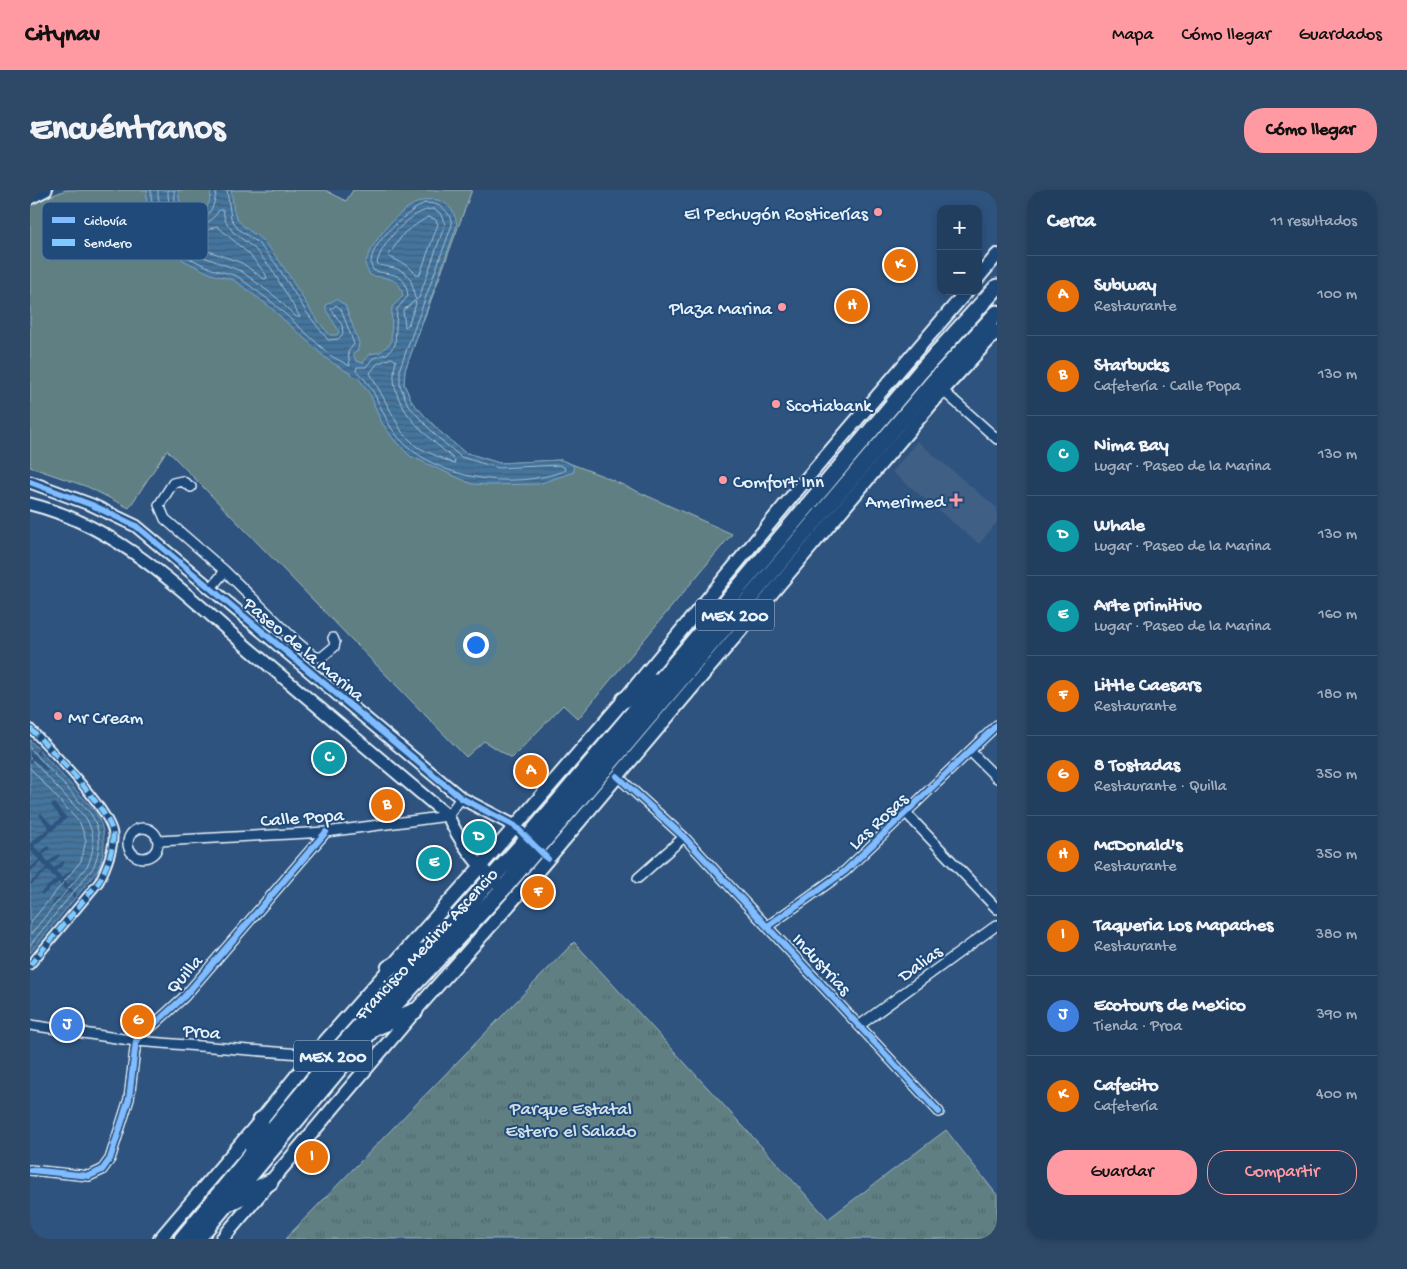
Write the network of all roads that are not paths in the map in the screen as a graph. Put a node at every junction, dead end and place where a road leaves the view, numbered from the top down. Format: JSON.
{"nodes":[{"id":1,"x":46,"y":190,"type":"edge"},
{"id":2,"x":30,"y":198,"type":"edge"},
{"id":3,"x":997,"y":255,"type":"edge"},
{"id":4,"x":982,"y":273,"type":"edge"},
{"id":5,"x":997,"y":288,"type":"edge"},
{"id":6,"x":964,"y":295,"type":"edge"},
{"id":7,"x":997,"y":313,"type":"edge"},
{"id":8,"x":997,"y":330,"type":"edge"},
{"id":9,"x":921,"y":371,"type":"junction"},
{"id":10,"x":938,"y":386,"type":"junction"},
{"id":11,"x":997,"y":439,"type":"edge"},
{"id":12,"x":30,"y":482,"type":"edge"},
{"id":13,"x":191,"y":487,"type":"dead end"},
{"id":14,"x":30,"y":504,"type":"edge"},
{"id":15,"x":225,"y":571,"type":"junction"},
{"id":16,"x":201,"y":579,"type":"junction"},
{"id":17,"x":215,"y":591,"type":"junction"},
{"id":18,"x":188,"y":597,"type":"junction"},
{"id":19,"x":205,"y":611,"type":"junction"},
{"id":20,"x":333,"y":638,"type":"dead end"},
{"id":21,"x":668,"y":673,"type":"junction"},
{"id":22,"x":624,"y":700,"type":"junction"},
{"id":23,"x":997,"y":726,"type":"edge"},
{"id":24,"x":30,"y":728,"type":"edge"},
{"id":25,"x":970,"y":751,"type":"junction"},
{"id":26,"x":617,"y":776,"type":"junction"},
{"id":27,"x":997,"y":778,"type":"edge"},
{"id":28,"x":461,"y":798,"type":"junction"},
{"id":29,"x":906,"y":814,"type":"junction"},
{"id":30,"x":448,"y":816,"type":"junction"},
{"id":31,"x":515,"y":826,"type":"junction"},
{"id":32,"x":326,"y":832,"type":"junction"},
{"id":33,"x":684,"y":836,"type":"junction"},
{"id":34,"x":158,"y":841,"type":"dead end"},
{"id":35,"x":537,"y":849,"type":"junction"},
{"id":36,"x":480,"y":867,"type":"junction"},
{"id":37,"x":492,"y":878,"type":"junction"},
{"id":38,"x":638,"y":878,"type":"dead end"},
{"id":39,"x":509,"y":894,"type":"junction"},
{"id":40,"x":997,"y":909,"type":"edge"},
{"id":41,"x":997,"y":925,"type":"edge"},
{"id":42,"x":768,"y":926,"type":"junction"},
{"id":43,"x":430,"y":947,"type":"junction"},
{"id":44,"x":30,"y":965,"type":"edge"},
{"id":45,"x":389,"y":968,"type":"junction"},
{"id":46,"x":415,"y":1010,"type":"junction"},
{"id":47,"x":30,"y":1025,"type":"edge"},
{"id":48,"x":860,"y":1025,"type":"junction"},
{"id":49,"x":372,"y":1028,"type":"junction"},
{"id":50,"x":136,"y":1041,"type":"junction"},
{"id":51,"x":313,"y":1055,"type":"junction"},
{"id":52,"x":939,"y":1112,"type":"dead end"},
{"id":53,"x":261,"y":1120,"type":"junction"},
{"id":54,"x":248,"y":1158,"type":"junction"},
{"id":55,"x":30,"y":1170,"type":"edge"},
{"id":56,"x":270,"y":1182,"type":"junction"},
{"id":57,"x":225,"y":1205,"type":"junction"},
{"id":58,"x":160,"y":1239,"type":"edge"},
{"id":59,"x":182,"y":1239,"type":"edge"},
{"id":60,"x":197,"y":1239,"type":"edge"},
{"id":61,"x":222,"y":1239,"type":"edge"}],
"edges":[{"from":1,"to":2,"type":"street"},
{"from":3,"to":4,"type":"main road"},
{"from":5,"to":9,"type":"highway","name":"Francisco Medina Ascencio","number":"MEX 200"},
{"from":6,"to":22,"type":"main road"},
{"from":7,"to":10,"type":"highway","name":"Francisco Medina Ascencio","number":"MEX 200"},
{"from":8,"to":10,"type":"main road","name":"Francisco Medina Ascencio"},
{"from":9,"to":10,"type":"street"},
{"from":9,"to":21,"type":"highway","name":"Francisco Medina Ascencio","number":"MEX 200"},
{"from":10,"to":11,"type":"street"},
{"from":10,"to":26,"type":"main road","name":"Francisco Medina Ascencio"},
{"from":10,"to":35,"type":"highway","name":"Francisco Medina Ascencio","number":"MEX 200"},
{"from":12,"to":16,"type":"street","name":"Paseo de la Marina"},
{"from":13,"to":15,"type":"street"},
{"from":14,"to":18,"type":"street","name":"Paseo de la Marina"},
{"from":15,"to":17,"type":"street"},
{"from":15,"to":20,"type":"street"},
{"from":16,"to":17,"type":"street","name":"Paseo de la Marina"},
{"from":16,"to":18,"type":"street"},
{"from":17,"to":19,"type":"street"},
{"from":17,"to":28,"type":"street","name":"Paseo de la Marina"},
{"from":18,"to":19,"type":"street","name":"Paseo de la Marina"},
{"from":19,"to":30,"type":"street","name":"Paseo de la Marina"},
{"from":21,"to":22,"type":"highway"},
{"from":21,"to":35,"type":"highway","name":"Francisco Medina Ascencio","number":"MEX 200"},
{"from":22,"to":31,"type":"main road"},
{"from":23,"to":25,"type":"street","name":"Las Rosas"},
{"from":24,"to":44,"type":"street"},
{"from":25,"to":27,"type":"street"},
{"from":25,"to":29,"type":"street","name":"Las Rosas"},
{"from":26,"to":33,"type":"street","name":"Industrias"},
{"from":26,"to":35,"type":"main road","name":"Francisco Medina Ascencio"},
{"from":28,"to":30,"type":"street"},
{"from":28,"to":31,"type":"street","name":"Paseo de la Marina"},
{"from":29,"to":40,"type":"street"},
{"from":29,"to":42,"type":"street","name":"Las Rosas"},
{"from":30,"to":32,"type":"street","name":"Calle Popa"},
{"from":30,"to":36,"type":"street","name":"Paseo de la Marina"},
{"from":31,"to":35,"type":"street","name":"Paseo de la Marina"},
{"from":31,"to":36,"type":"main road"},
{"from":32,"to":34,"type":"street","name":"Calle Popa"},
{"from":32,"to":50,"type":"street","name":"Quilla"},
{"from":33,"to":38,"type":"street"},
{"from":33,"to":42,"type":"street","name":"Industrias"},
{"from":35,"to":37,"type":"highway","name":"Francisco Medina Ascencio","number":"MEX 200"},
{"from":35,"to":39,"type":"highway","name":"Francisco Medina Ascencio","number":"MEX 200"},
{"from":36,"to":37,"type":"street","name":"Paseo de la Marina"},
{"from":36,"to":45,"type":"main road"},
{"from":37,"to":39,"type":"street","name":"Paseo de la Marina"},
{"from":37,"to":43,"type":"highway","name":"Francisco Medina Ascencio","number":"MEX 200"},
{"from":39,"to":46,"type":"main road","name":"Francisco Medina Ascencio"},
{"from":39,"to":49,"type":"highway","name":"Francisco Medina Ascencio","number":"MEX 200"},
{"from":41,"to":48,"type":"street","name":"Dalias"},
{"from":42,"to":48,"type":"street","name":"Industrias"},
{"from":43,"to":45,"type":"highway"},
{"from":43,"to":54,"type":"highway","name":"Francisco Medina Ascencio","number":"MEX 200"},
{"from":45,"to":51,"type":"main road"},
{"from":46,"to":49,"type":"highway"},
{"from":46,"to":56,"type":"main road","name":"Francisco Medina Ascencio"},
{"from":47,"to":50,"type":"street","name":"Proa"},
{"from":48,"to":52,"type":"street","name":"Industrias"},
{"from":49,"to":57,"type":"highway","name":"Francisco Medina Ascencio","number":"MEX 200"},
{"from":50,"to":51,"type":"street","name":"Proa"},
{"from":50,"to":55,"type":"street"},
{"from":51,"to":53,"type":"main road"},
{"from":53,"to":54,"type":"highway"},
{"from":53,"to":58,"type":"main road"},
{"from":54,"to":59,"type":"highway","name":"Francisco Medina Ascencio","number":"MEX 200"},
{"from":56,"to":57,"type":"highway"},
{"from":56,"to":61,"type":"main road","name":"Francisco Medina Ascencio"},
{"from":57,"to":60,"type":"highway","name":"Francisco Medina Ascencio","number":"MEX 200"}]}
